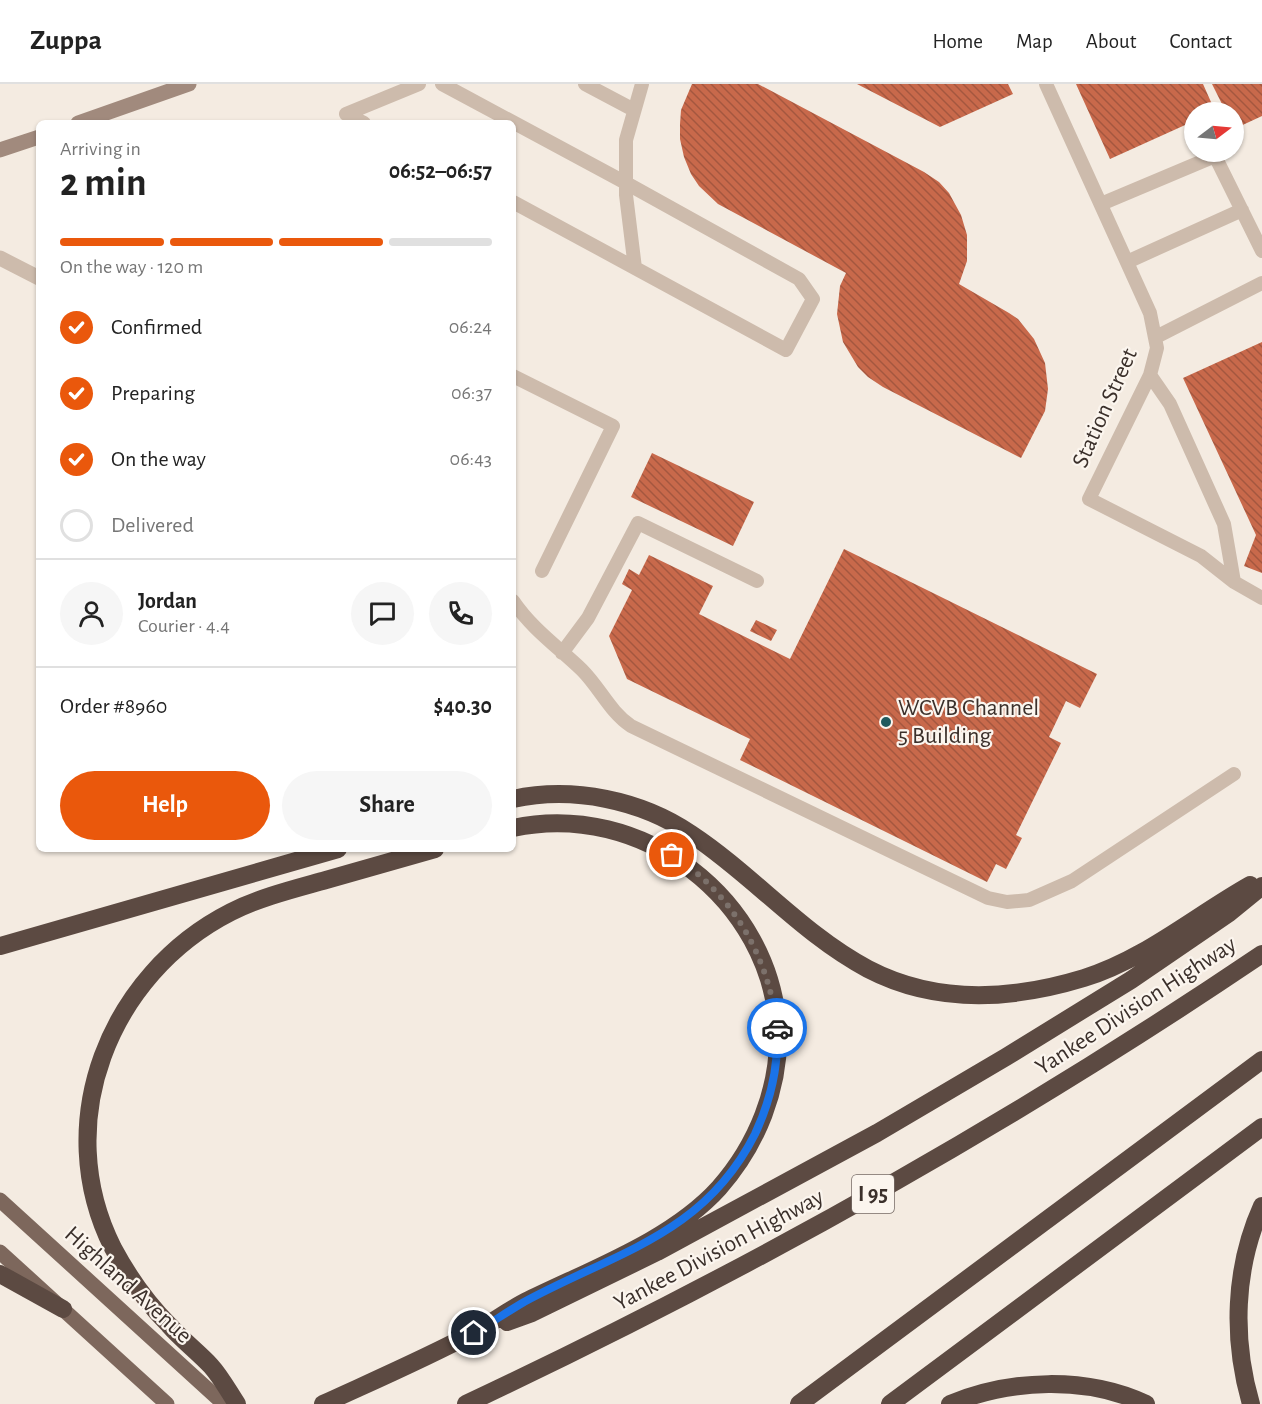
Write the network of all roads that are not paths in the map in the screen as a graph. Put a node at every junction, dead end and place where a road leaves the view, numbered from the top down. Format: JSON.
{"nodes":[{"id":1,"x":189,"y":84,"type":"edge"},
{"id":2,"x":419,"y":84,"type":"edge"},
{"id":3,"x":442,"y":84,"type":"edge"},
{"id":4,"x":585,"y":84,"type":"edge"},
{"id":5,"x":642,"y":84,"type":"edge"},
{"id":6,"x":1046,"y":84,"type":"edge"},
{"id":7,"x":634,"y":110,"type":"junction"},
{"id":8,"x":87,"y":120,"type":"edge"},
{"id":9,"x":357,"y":120,"type":"edge"},
{"id":10,"x":509,"y":120,"type":"edge"},
{"id":11,"x":516,"y":124,"type":"edge"},
{"id":12,"x":36,"y":138,"type":"edge"},
{"id":13,"x":0,"y":150,"type":"edge"},
{"id":14,"x":626,"y":183,"type":"junction"},
{"id":15,"x":516,"y":204,"type":"edge"},
{"id":16,"x":1101,"y":204,"type":"junction"},
{"id":17,"x":1242,"y":210,"type":"junction"},
{"id":18,"x":1262,"y":251,"type":"edge"},
{"id":19,"x":0,"y":258,"type":"edge"},
{"id":20,"x":1127,"y":262,"type":"junction"},
{"id":21,"x":636,"y":268,"type":"junction"},
{"id":22,"x":36,"y":277,"type":"edge"},
{"id":23,"x":1262,"y":283,"type":"edge"},
{"id":24,"x":1156,"y":337,"type":"junction"},
{"id":25,"x":1150,"y":375,"type":"junction"},
{"id":26,"x":516,"y":378,"type":"edge"},
{"id":27,"x":542,"y":571,"type":"dead end"},
{"id":28,"x":758,"y":581,"type":"dead end"},
{"id":29,"x":1234,"y":582,"type":"junction"},
{"id":30,"x":1262,"y":598,"type":"edge"},
{"id":31,"x":516,"y":605,"type":"edge"},
{"id":32,"x":562,"y":653,"type":"junction"},
{"id":33,"x":1234,"y":774,"type":"dead end"},
{"id":34,"x":516,"y":799,"type":"edge"},
{"id":35,"x":516,"y":828,"type":"edge"},
{"id":36,"x":328,"y":852,"type":"edge"},
{"id":37,"x":425,"y":852,"type":"edge"},
{"id":38,"x":1262,"y":878,"type":"edge"},
{"id":39,"x":1262,"y":886,"type":"edge"},
{"id":40,"x":0,"y":946,"type":"edge"},
{"id":41,"x":1262,"y":954,"type":"edge"},
{"id":42,"x":1262,"y":1060,"type":"edge"},
{"id":43,"x":1262,"y":1127,"type":"edge"},
{"id":44,"x":0,"y":1200,"type":"edge"},
{"id":45,"x":1262,"y":1206,"type":"edge"},
{"id":46,"x":0,"y":1252,"type":"edge"},
{"id":47,"x":0,"y":1274,"type":"edge"},
{"id":48,"x":63,"y":1309,"type":"junction"},
{"id":49,"x":474,"y":1333,"type":"junction"},
{"id":50,"x":226,"y":1399,"type":"edge"},
{"id":51,"x":167,"y":1404,"type":"edge"},
{"id":52,"x":322,"y":1404,"type":"edge"},
{"id":53,"x":466,"y":1404,"type":"edge"},
{"id":54,"x":800,"y":1404,"type":"edge"},
{"id":55,"x":890,"y":1404,"type":"edge"},
{"id":56,"x":950,"y":1404,"type":"edge"},
{"id":57,"x":1146,"y":1404,"type":"edge"},
{"id":58,"x":1251,"y":1404,"type":"edge"}],
"edges":[{"from":1,"to":8,"type":"main road"},
{"from":2,"to":9,"type":"lane"},
{"from":3,"to":10,"type":"lane"},
{"from":4,"to":7,"type":"lane"},
{"from":5,"to":7,"type":"lane"},
{"from":6,"to":16,"type":"lane","name":"Station Street"},
{"from":7,"to":14,"type":"lane"},
{"from":11,"to":14,"type":"lane"},
{"from":12,"to":13,"type":"main road"},
{"from":14,"to":21,"type":"lane"},
{"from":14,"to":21,"type":"lane"},
{"from":15,"to":21,"type":"lane"},
{"from":16,"to":17,"type":"lane"},
{"from":16,"to":20,"type":"lane","name":"Station Street"},
{"from":17,"to":18,"type":"lane"},
{"from":17,"to":20,"type":"lane"},
{"from":19,"to":22,"type":"street"},
{"from":20,"to":24,"type":"lane","name":"Station Street"},
{"from":23,"to":24,"type":"lane"},
{"from":24,"to":25,"type":"lane","name":"Station Street"},
{"from":25,"to":29,"type":"lane"},
{"from":25,"to":29,"type":"lane","name":"Station Street"},
{"from":26,"to":27,"type":"lane"},
{"from":28,"to":32,"type":"lane"},
{"from":29,"to":30,"type":"lane","name":"Station Street"},
{"from":31,"to":32,"type":"lane"},
{"from":32,"to":33,"type":"lane"},
{"from":34,"to":38,"type":"highway"},
{"from":35,"to":49,"type":"highway"},
{"from":36,"to":40,"type":"highway"},
{"from":37,"to":50,"type":"highway"},
{"from":39,"to":49,"type":"highway"},
{"from":41,"to":53,"type":"highway","name":"Yankee Division Highway","number":"I 95"},
{"from":42,"to":54,"type":"highway"},
{"from":43,"to":55,"type":"highway"},
{"from":44,"to":50,"type":"main road","name":"Highland Avenue"},
{"from":45,"to":58,"type":"highway"},
{"from":46,"to":48,"type":"main road"},
{"from":47,"to":48,"type":"highway"},
{"from":48,"to":51,"type":"main road"},
{"from":49,"to":52,"type":"highway"},
{"from":56,"to":57,"type":"highway"}]}
